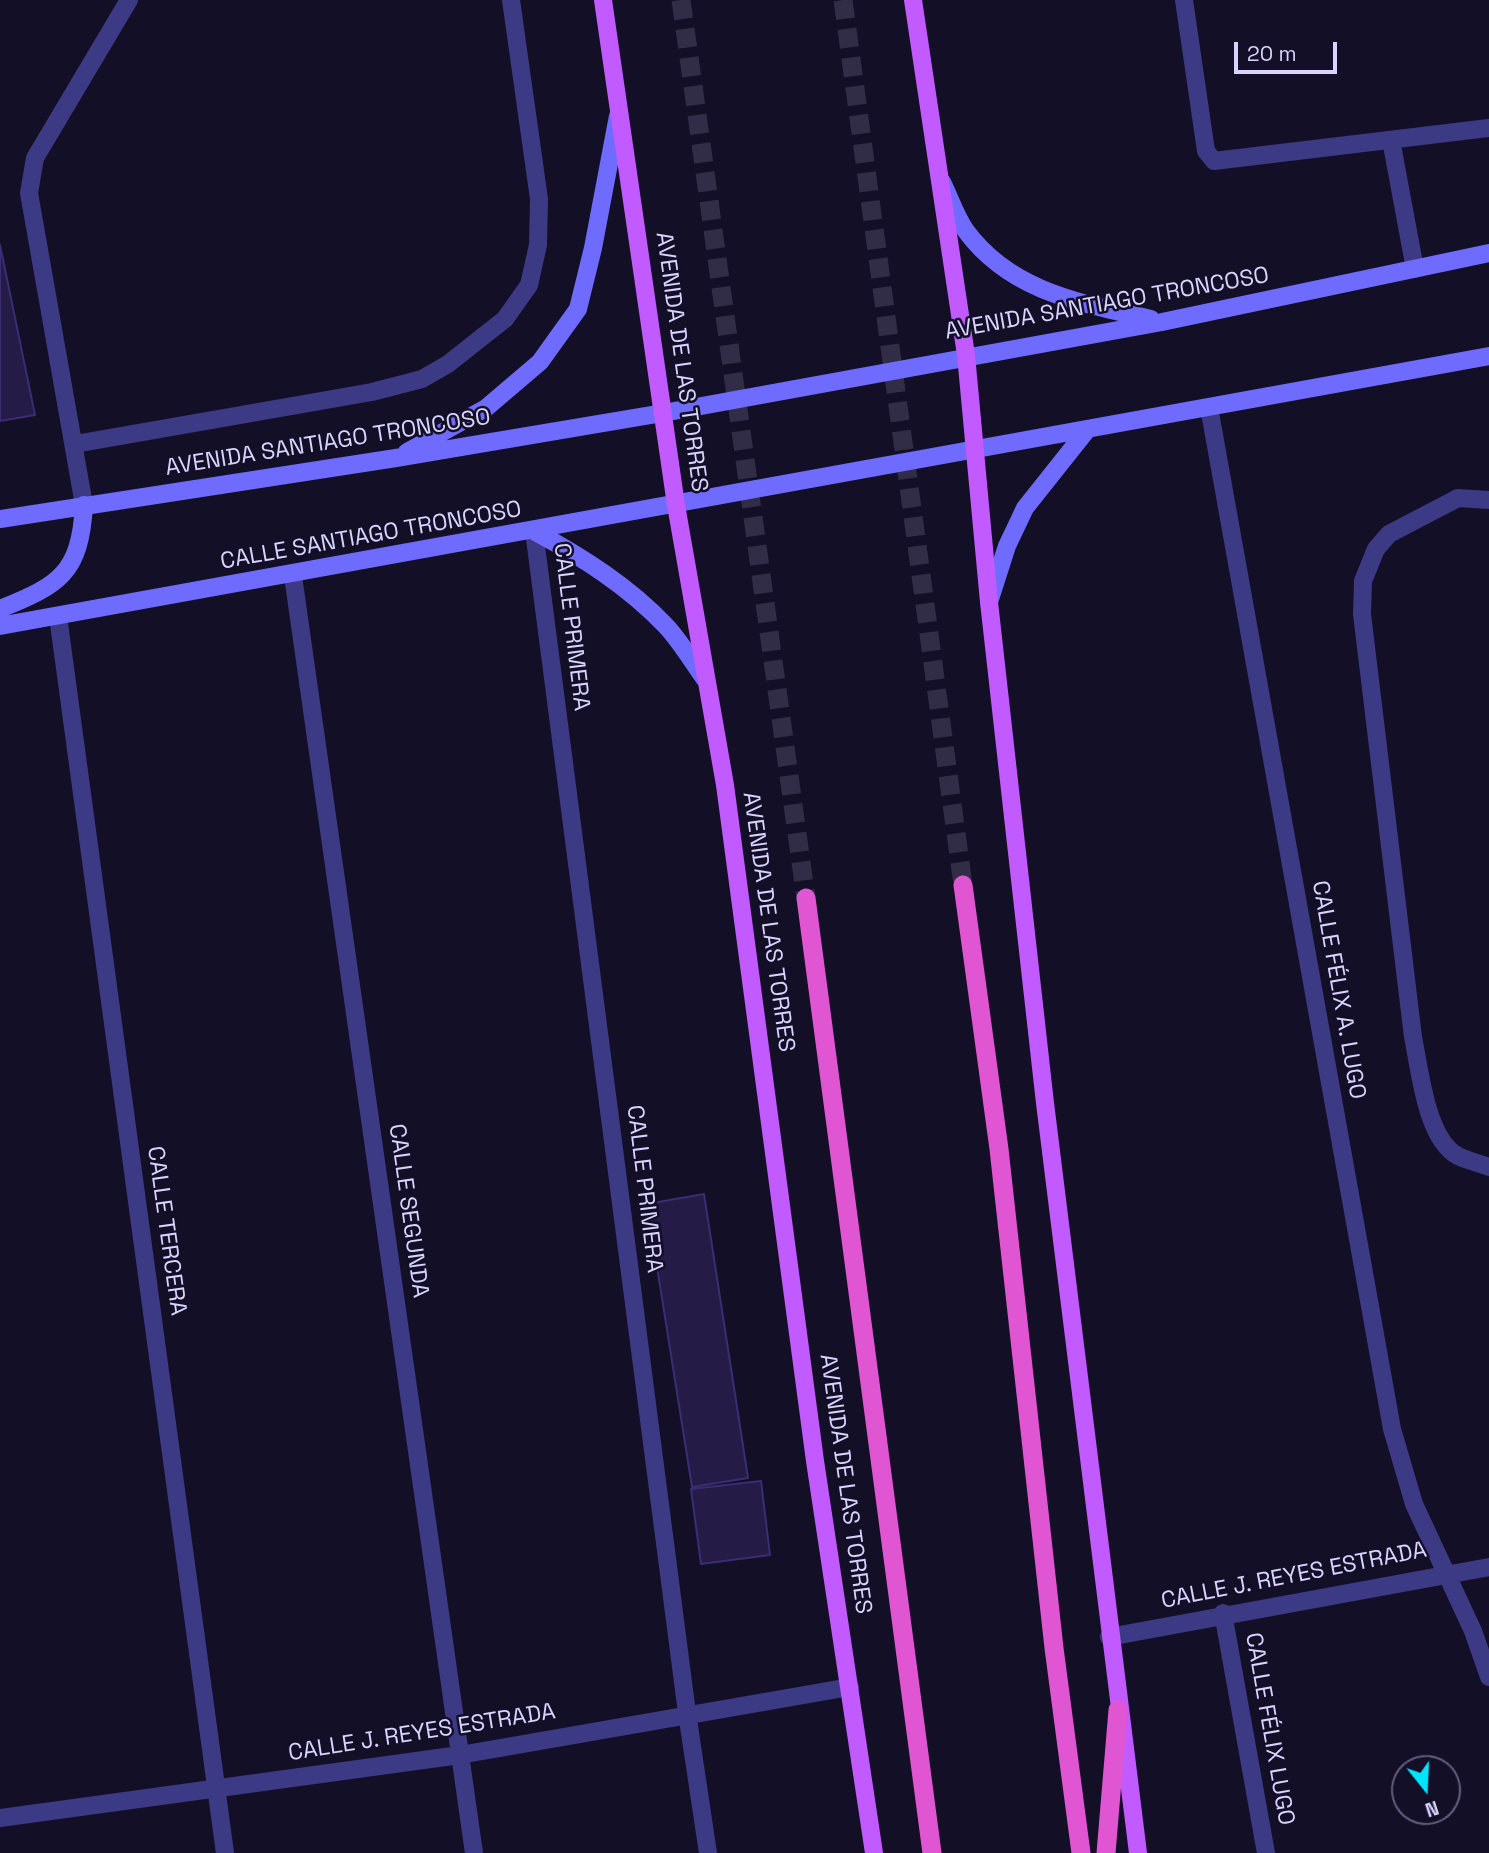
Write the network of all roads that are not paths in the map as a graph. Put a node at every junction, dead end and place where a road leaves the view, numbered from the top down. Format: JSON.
{"nodes":[{"id":1,"x":130,"y":0,"type":"edge"},
{"id":2,"x":511,"y":0,"type":"edge"},
{"id":3,"x":603,"y":0,"type":"edge"},
{"id":4,"x":913,"y":0,"type":"edge"},
{"id":5,"x":1184,"y":0,"type":"edge"},
{"id":6,"x":620,"y":106,"type":"junction"},
{"id":7,"x":1489,"y":128,"type":"edge"},
{"id":8,"x":1391,"y":140,"type":"junction"},
{"id":9,"x":936,"y":168,"type":"junction"},
{"id":10,"x":1489,"y":253,"type":"edge"},
{"id":11,"x":1415,"y":270,"type":"junction"},
{"id":12,"x":1162,"y":322,"type":"junction"},
{"id":13,"x":966,"y":355,"type":"junction"},
{"id":14,"x":1489,"y":356,"type":"edge"},
{"id":15,"x":1209,"y":407,"type":"junction"},
{"id":16,"x":663,"y":413,"type":"junction"},
{"id":17,"x":1087,"y":430,"type":"junction"},
{"id":18,"x":75,"y":444,"type":"junction"},
{"id":19,"x":974,"y":450,"type":"junction"},
{"id":20,"x":396,"y":458,"type":"junction"},
{"id":21,"x":1489,"y":500,"type":"edge"},
{"id":22,"x":84,"y":505,"type":"junction"},
{"id":23,"x":676,"y":505,"type":"junction"},
{"id":24,"x":0,"y":519,"type":"edge"},
{"id":25,"x":534,"y":531,"type":"junction"},
{"id":26,"x":293,"y":576,"type":"junction"},
{"id":27,"x":989,"y":602,"type":"junction"},
{"id":28,"x":0,"y":610,"type":"edge"},
{"id":29,"x":58,"y":616,"type":"junction"},
{"id":30,"x":0,"y":626,"type":"edge"},
{"id":31,"x":704,"y":678,"type":"junction"},
{"id":32,"x":963,"y":885,"type":"tunnel mouth"},
{"id":33,"x":806,"y":898,"type":"tunnel mouth"},
{"id":34,"x":1489,"y":1167,"type":"edge"},
{"id":35,"x":1489,"y":1567,"type":"edge"},
{"id":36,"x":1445,"y":1573,"type":"junction"},
{"id":37,"x":1223,"y":1614,"type":"junction"},
{"id":38,"x":1109,"y":1637,"type":"junction"},
{"id":39,"x":1489,"y":1677,"type":"edge"},
{"id":40,"x":850,"y":1687,"type":"junction"},
{"id":41,"x":1118,"y":1710,"type":"junction"},
{"id":42,"x":687,"y":1713,"type":"junction"},
{"id":43,"x":460,"y":1755,"type":"junction"},
{"id":44,"x":216,"y":1790,"type":"junction"},
{"id":45,"x":0,"y":1818,"type":"edge"},
{"id":46,"x":225,"y":1853,"type":"edge"},
{"id":47,"x":474,"y":1853,"type":"edge"},
{"id":48,"x":708,"y":1853,"type":"edge"},
{"id":49,"x":873,"y":1853,"type":"edge"},
{"id":50,"x":933,"y":1853,"type":"edge"},
{"id":51,"x":1081,"y":1853,"type":"edge"},
{"id":52,"x":1106,"y":1853,"type":"edge"},
{"id":53,"x":1138,"y":1853,"type":"edge"},
{"id":54,"x":1266,"y":1853,"type":"edge"}],
"edges":[{"from":1,"to":18,"type":"street"},
{"from":2,"to":18,"type":"street"},
{"from":3,"to":6,"type":"main road","name":"AVENIDA DE LAS TORRES"},
{"from":4,"to":9,"type":"main road"},
{"from":5,"to":8,"type":"street"},
{"from":6,"to":16,"type":"main road","name":"AVENIDA DE LAS TORRES"},
{"from":6,"to":20,"type":"main road"},
{"from":7,"to":8,"type":"street"},
{"from":8,"to":11,"type":"street"},
{"from":9,"to":12,"type":"main road"},
{"from":9,"to":13,"type":"main road"},
{"from":10,"to":11,"type":"main road","name":"AVENIDA SANTIAGO TRONCOSO"},
{"from":11,"to":12,"type":"main road","name":"AVENIDA SANTIAGO TRONCOSO"},
{"from":12,"to":13,"type":"main road","name":"AVENIDA SANTIAGO TRONCOSO"},
{"from":13,"to":16,"type":"main road","name":"AVENIDA SANTIAGO TRONCOSO"},
{"from":13,"to":19,"type":"main road"},
{"from":14,"to":15,"type":"main road"},
{"from":15,"to":17,"type":"main road"},
{"from":15,"to":36,"type":"street","name":"CALLE FÉLIX A. LUGO"},
{"from":16,"to":20,"type":"main road","name":"AVENIDA SANTIAGO TRONCOSO"},
{"from":16,"to":23,"type":"main road","name":"AVENIDA DE LAS TORRES"},
{"from":17,"to":19,"type":"main road"},
{"from":17,"to":27,"type":"main road"},
{"from":18,"to":22,"type":"street"},
{"from":19,"to":23,"type":"main road","name":"CALLE SANTIAGO TRONCOSO"},
{"from":19,"to":27,"type":"main road"},
{"from":20,"to":22,"type":"main road","name":"AVENIDA SANTIAGO TRONCOSO"},
{"from":21,"to":34,"type":"street"},
{"from":22,"to":24,"type":"main road","name":"AVENIDA SANTIAGO TRONCOSO"},
{"from":22,"to":28,"type":"main road"},
{"from":23,"to":25,"type":"main road","name":"CALLE SANTIAGO TRONCOSO"},
{"from":23,"to":31,"type":"main road","name":"AVENIDA DE LAS TORRES"},
{"from":25,"to":26,"type":"main road","name":"CALLE SANTIAGO TRONCOSO"},
{"from":25,"to":31,"type":"main road"},
{"from":25,"to":42,"type":"street","name":"CALLE PRIMERA"},
{"from":26,"to":29,"type":"main road","name":"CALLE SANTIAGO TRONCOSO"},
{"from":26,"to":43,"type":"street","name":"CALLE SEGUNDA"},
{"from":27,"to":38,"type":"main road"},
{"from":29,"to":30,"type":"main road","name":"CALLE SANTIAGO TRONCOSO"},
{"from":29,"to":44,"type":"street","name":"CALLE TERCERA"},
{"from":31,"to":40,"type":"main road","name":"AVENIDA DE LAS TORRES"},
{"from":32,"to":51,"type":"highway"},
{"from":33,"to":50,"type":"highway","name":"AVENIDA DE LAS TORRES"},
{"from":35,"to":36,"type":"street","name":"CALLE J. REYES ESTRADA"},
{"from":36,"to":37,"type":"street","name":"CALLE J. REYES ESTRADA"},
{"from":36,"to":39,"type":"street","name":"CALLE FÉLIX A. LUGO"},
{"from":37,"to":38,"type":"street","name":"CALLE J. REYES ESTRADA"},
{"from":37,"to":54,"type":"street","name":"CALLE FÉLIX LUGO"},
{"from":38,"to":41,"type":"main road"},
{"from":40,"to":42,"type":"street","name":"CALLE J. REYES ESTRADA"},
{"from":40,"to":49,"type":"main road","name":"AVENIDA DE LAS TORRES"},
{"from":41,"to":52,"type":"highway"},
{"from":41,"to":53,"type":"main road"},
{"from":42,"to":43,"type":"street","name":"CALLE J. REYES ESTRADA"},
{"from":42,"to":48,"type":"street","name":"CALLE PRIMERA"},
{"from":43,"to":44,"type":"street","name":"CALLE J. REYES ESTRADA"},
{"from":43,"to":47,"type":"street","name":"CALLE SEGUNDA"},
{"from":44,"to":45,"type":"street","name":"CALLE J. REYES ESTRADA"},
{"from":44,"to":46,"type":"street","name":"CALLE TERCERA"}]}
